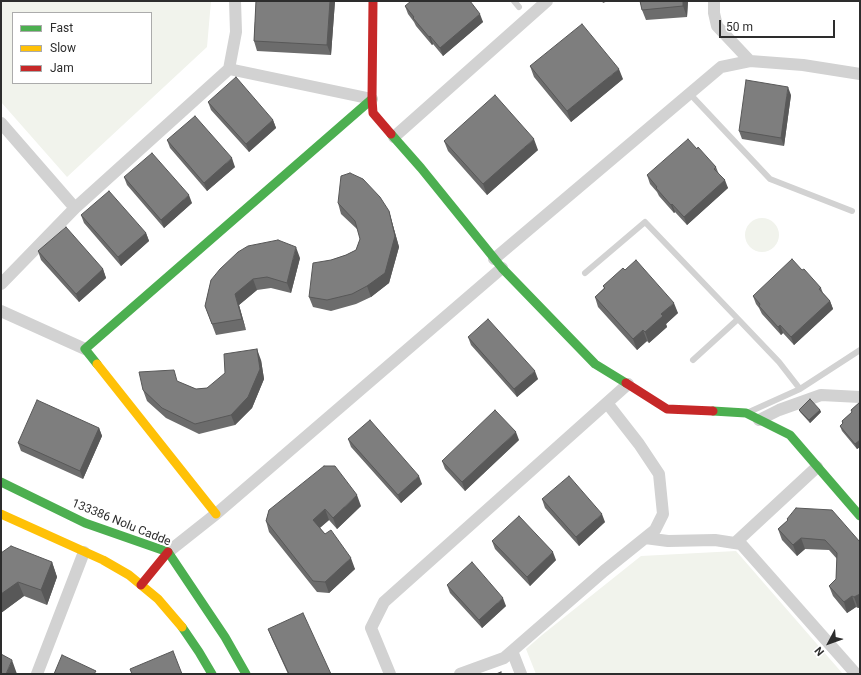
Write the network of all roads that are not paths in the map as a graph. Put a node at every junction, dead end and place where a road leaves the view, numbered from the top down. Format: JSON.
{"nodes":[{"id":1,"x":235,"y":1,"type":"edge"},
{"id":2,"x":373,"y":1,"type":"edge"},
{"id":3,"x":514,"y":1,"type":"edge"},
{"id":4,"x":547,"y":1,"type":"edge"},
{"id":5,"x":714,"y":1,"type":"edge"},
{"id":6,"x":519,"y":7,"type":"dead end"},
{"id":7,"x":750,"y":61,"type":"junction"},
{"id":8,"x":229,"y":69,"type":"junction"},
{"id":9,"x":860,"y":74,"type":"edge"},
{"id":10,"x":690,"y":94,"type":"junction"},
{"id":11,"x":372,"y":99,"type":"junction"},
{"id":12,"x":1,"y":123,"type":"edge"},
{"id":13,"x":394,"y":137,"type":"junction"},
{"id":14,"x":75,"y":208,"type":"junction"},
{"id":15,"x":852,"y":211,"type":"dead end"},
{"id":16,"x":494,"y":259,"type":"junction"},
{"id":17,"x":502,"y":268,"type":"junction"},
{"id":18,"x":585,"y":273,"type":"dead end"},
{"id":19,"x":1,"y":284,"type":"edge"},
{"id":20,"x":1,"y":311,"type":"edge"},
{"id":21,"x":738,"y":319,"type":"junction"},
{"id":22,"x":85,"y":349,"type":"junction"},
{"id":23,"x":860,"y":350,"type":"edge"},
{"id":24,"x":693,"y":360,"type":"dead end"},
{"id":25,"x":628,"y":384,"type":"junction"},
{"id":26,"x":800,"y":389,"type":"junction"},
{"id":27,"x":860,"y":397,"type":"edge"},
{"id":28,"x":607,"y":403,"type":"junction"},
{"id":29,"x":746,"y":413,"type":"junction"},
{"id":30,"x":759,"y":420,"type":"junction"},
{"id":31,"x":817,"y":467,"type":"junction"},
{"id":32,"x":1,"y":482,"type":"edge"},
{"id":33,"x":1,"y":514,"type":"edge"},
{"id":34,"x":216,"y":514,"type":"junction"},
{"id":35,"x":860,"y":516,"type":"edge"},
{"id":36,"x":645,"y":538,"type":"junction"},
{"id":37,"x":735,"y":543,"type":"junction"},
{"id":38,"x":84,"y":552,"type":"junction"},
{"id":39,"x":168,"y":552,"type":"junction"},
{"id":40,"x":141,"y":585,"type":"junction"},
{"id":41,"x":512,"y":651,"type":"junction"},
{"id":42,"x":37,"y":674,"type":"edge"},
{"id":43,"x":212,"y":674,"type":"edge"},
{"id":44,"x":246,"y":674,"type":"edge"},
{"id":45,"x":390,"y":674,"type":"edge"},
{"id":46,"x":460,"y":674,"type":"edge"},
{"id":47,"x":521,"y":674,"type":"edge"},
{"id":48,"x":856,"y":674,"type":"edge"}],
"edges":[{"from":1,"to":8,"type":"street"},
{"from":2,"to":11,"type":"street"},
{"from":3,"to":6,"type":"lane"},
{"from":4,"to":13,"type":"street"},
{"from":5,"to":7,"type":"street"},
{"from":7,"to":9,"type":"street"},
{"from":7,"to":10,"type":"street"},
{"from":8,"to":11,"type":"street"},
{"from":8,"to":14,"type":"street"},
{"from":10,"to":15,"type":"lane"},
{"from":10,"to":16,"type":"street"},
{"from":11,"to":13,"type":"street"},
{"from":11,"to":22,"type":"street"},
{"from":12,"to":14,"type":"street"},
{"from":13,"to":16,"type":"street"},
{"from":14,"to":19,"type":"street"},
{"from":16,"to":17,"type":"street"},
{"from":17,"to":25,"type":"street"},
{"from":17,"to":34,"type":"street"},
{"from":18,"to":21,"type":"lane"},
{"from":20,"to":22,"type":"street"},
{"from":21,"to":24,"type":"lane"},
{"from":21,"to":26,"type":"lane"},
{"from":22,"to":34,"type":"street"},
{"from":23,"to":26,"type":"lane"},
{"from":25,"to":28,"type":"street"},
{"from":25,"to":29,"type":"street"},
{"from":26,"to":29,"type":"lane"},
{"from":27,"to":30,"type":"street"},
{"from":28,"to":36,"type":"street"},
{"from":28,"to":45,"type":"street"},
{"from":29,"to":30,"type":"street"},
{"from":30,"to":31,"type":"street"},
{"from":31,"to":35,"type":"street"},
{"from":31,"to":37,"type":"street"},
{"from":32,"to":39,"type":"street","name":"133386 Nolu Cadde"},
{"from":33,"to":38,"type":"street"},
{"from":34,"to":39,"type":"street"},
{"from":36,"to":37,"type":"street"},
{"from":36,"to":41,"type":"street"},
{"from":37,"to":48,"type":"street"},
{"from":38,"to":40,"type":"street"},
{"from":38,"to":42,"type":"street"},
{"from":39,"to":40,"type":"street"},
{"from":39,"to":44,"type":"street","name":"133386 Nolu Cadde"},
{"from":40,"to":43,"type":"street"},
{"from":41,"to":46,"type":"street"},
{"from":41,"to":47,"type":"street"}]}
